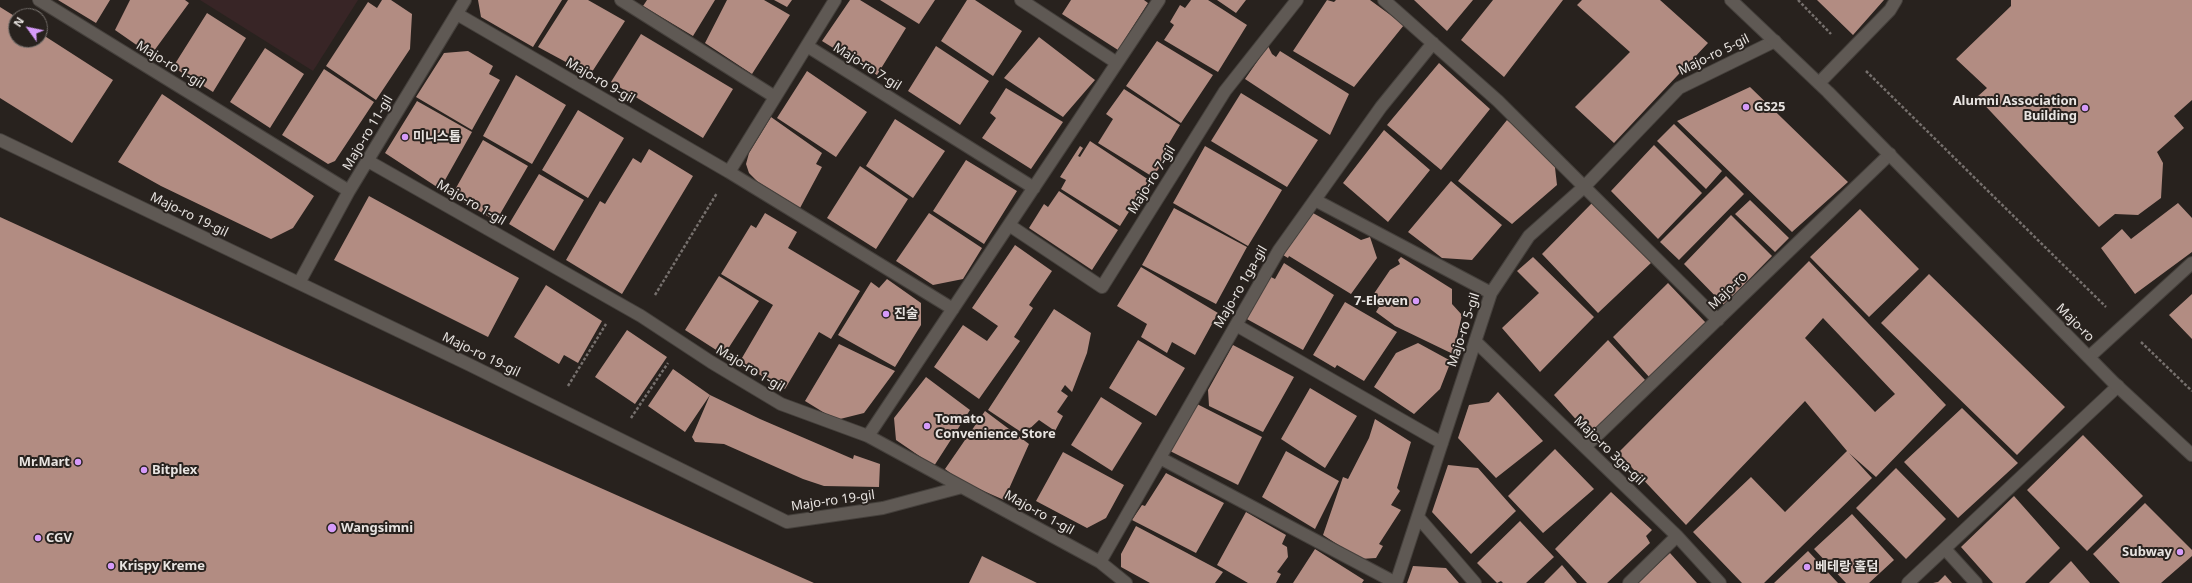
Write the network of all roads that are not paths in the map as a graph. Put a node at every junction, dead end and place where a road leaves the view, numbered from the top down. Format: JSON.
{"nodes":[{"id":1,"x":39,"y":0,"type":"edge"},
{"id":2,"x":465,"y":0,"type":"edge"},
{"id":3,"x":621,"y":0,"type":"edge"},
{"id":4,"x":835,"y":0,"type":"edge"},
{"id":5,"x":1021,"y":0,"type":"edge"},
{"id":6,"x":1159,"y":0,"type":"edge"},
{"id":7,"x":1297,"y":0,"type":"edge"},
{"id":8,"x":1384,"y":0,"type":"edge"},
{"id":9,"x":1731,"y":0,"type":"edge"},
{"id":10,"x":1896,"y":0,"type":"edge"},
{"id":11,"x":457,"y":14,"type":"junction"},
{"id":12,"x":1775,"y":41,"type":"junction"},
{"id":13,"x":1433,"y":43,"type":"junction"},
{"id":14,"x":807,"y":46,"type":"junction"},
{"id":15,"x":1117,"y":63,"type":"junction"},
{"id":16,"x":1819,"y":83,"type":"junction"},
{"id":17,"x":775,"y":97,"type":"junction"},
{"id":18,"x":0,"y":140,"type":"edge"},
{"id":19,"x":1890,"y":154,"type":"junction"},
{"id":20,"x":368,"y":161,"type":"junction"},
{"id":21,"x":729,"y":172,"type":"junction"},
{"id":22,"x":1585,"y":186,"type":"junction"},
{"id":23,"x":1034,"y":188,"type":"junction"},
{"id":24,"x":349,"y":191,"type":"junction"},
{"id":25,"x":1315,"y":200,"type":"junction"},
{"id":26,"x":1009,"y":225,"type":"junction"},
{"id":27,"x":2192,"y":263,"type":"edge"},
{"id":28,"x":299,"y":283,"type":"junction"},
{"id":29,"x":1491,"y":292,"type":"junction"},
{"id":30,"x":953,"y":309,"type":"junction"},
{"id":31,"x":1718,"y":320,"type":"junction"},
{"id":32,"x":1236,"y":324,"type":"junction"},
{"id":33,"x":1475,"y":341,"type":"junction"},
{"id":34,"x":2089,"y":357,"type":"junction"},
{"id":35,"x":2118,"y":386,"type":"junction"},
{"id":36,"x":868,"y":436,"type":"junction"},
{"id":37,"x":1442,"y":443,"type":"junction"},
{"id":38,"x":1585,"y":447,"type":"junction"},
{"id":39,"x":2192,"y":455,"type":"edge"},
{"id":40,"x":1160,"y":458,"type":"junction"},
{"id":41,"x":962,"y":487,"type":"junction"},
{"id":42,"x":1418,"y":517,"type":"junction"},
{"id":43,"x":1677,"y":536,"type":"junction"},
{"id":44,"x":1945,"y":549,"type":"junction"},
{"id":45,"x":1100,"y":562,"type":"junction"},
{"id":46,"x":1126,"y":583,"type":"edge"},
{"id":47,"x":1475,"y":583,"type":"edge"},
{"id":48,"x":1629,"y":583,"type":"edge"},
{"id":49,"x":1720,"y":583,"type":"edge"},
{"id":50,"x":1908,"y":583,"type":"edge"},
{"id":51,"x":1976,"y":583,"type":"edge"}],
"edges":[{"from":1,"to":24,"type":"street","name":"Majo-ro 1-gil"},
{"from":2,"to":11,"type":"street","name":"Majo-ro 11-gil"},
{"from":3,"to":17,"type":"street"},
{"from":4,"to":14,"type":"street"},
{"from":5,"to":15,"type":"street"},
{"from":6,"to":15,"type":"street"},
{"from":7,"to":26,"type":"street","name":"Majo-ro 7-gil"},
{"from":8,"to":13,"type":"street"},
{"from":9,"to":12,"type":"street","name":"Majo-ro"},
{"from":10,"to":16,"type":"street"},
{"from":11,"to":20,"type":"street","name":"Majo-ro 11-gil"},
{"from":11,"to":21,"type":"street","name":"Majo-ro 9-gil"},
{"from":12,"to":16,"type":"street","name":"Majo-ro"},
{"from":12,"to":22,"type":"street","name":"Majo-ro 5-gil"},
{"from":13,"to":22,"type":"street"},
{"from":13,"to":25,"type":"street","name":"Majo-ro 1ga-gil"},
{"from":14,"to":17,"type":"street"},
{"from":14,"to":23,"type":"street","name":"Majo-ro 7-gil"},
{"from":15,"to":23,"type":"street"},
{"from":16,"to":19,"type":"street","name":"Majo-ro"},
{"from":17,"to":21,"type":"street"},
{"from":18,"to":28,"type":"street","name":"Majo-ro 19-gil"},
{"from":19,"to":31,"type":"street","name":"Majo-ro"},
{"from":19,"to":34,"type":"street","name":"Majo-ro"},
{"from":20,"to":24,"type":"street","name":"Majo-ro 11-gil"},
{"from":20,"to":36,"type":"street","name":"Majo-ro 1-gil"},
{"from":21,"to":30,"type":"street"},
{"from":22,"to":29,"type":"street","name":"Majo-ro 5-gil"},
{"from":22,"to":31,"type":"street"},
{"from":23,"to":26,"type":"street"},
{"from":24,"to":28,"type":"street","name":"Majo-ro 11-gil"},
{"from":25,"to":29,"type":"street"},
{"from":25,"to":32,"type":"street","name":"Majo-ro 1ga-gil"},
{"from":26,"to":30,"type":"street"},
{"from":27,"to":34,"type":"street","name":"Majo-ro"},
{"from":28,"to":41,"type":"street","name":"Majo-ro 19-gil"},
{"from":29,"to":33,"type":"street","name":"Majo-ro 5-gil"},
{"from":30,"to":36,"type":"street"},
{"from":31,"to":38,"type":"street","name":"Majo-ro"},
{"from":32,"to":37,"type":"street"},
{"from":32,"to":40,"type":"street","name":"Majo-ro 1ga-gil"},
{"from":33,"to":37,"type":"street","name":"Majo-ro 5-gil"},
{"from":33,"to":38,"type":"street","name":"Majo-ro 3ga-gil"},
{"from":34,"to":35,"type":"street","name":"Majo-ro"},
{"from":35,"to":39,"type":"street","name":"Majo-ro"},
{"from":35,"to":44,"type":"street"},
{"from":36,"to":41,"type":"street","name":"Majo-ro 1-gil"},
{"from":37,"to":42,"type":"street","name":"Majo-ro 5-gil"},
{"from":38,"to":43,"type":"street","name":"Majo-ro 3ga-gil"},
{"from":40,"to":42,"type":"street","name":"Majo-ro 5-gil"},
{"from":40,"to":45,"type":"street","name":"Majo-ro 1ga-gil"},
{"from":41,"to":45,"type":"street","name":"Majo-ro 1-gil"},
{"from":42,"to":47,"type":"street"},
{"from":43,"to":48,"type":"street"},
{"from":43,"to":49,"type":"street","name":"Majo-ro 3ga-gil"},
{"from":44,"to":50,"type":"street"},
{"from":44,"to":51,"type":"street"},
{"from":45,"to":46,"type":"street","name":"Majo-ro 1-gil"}]}
